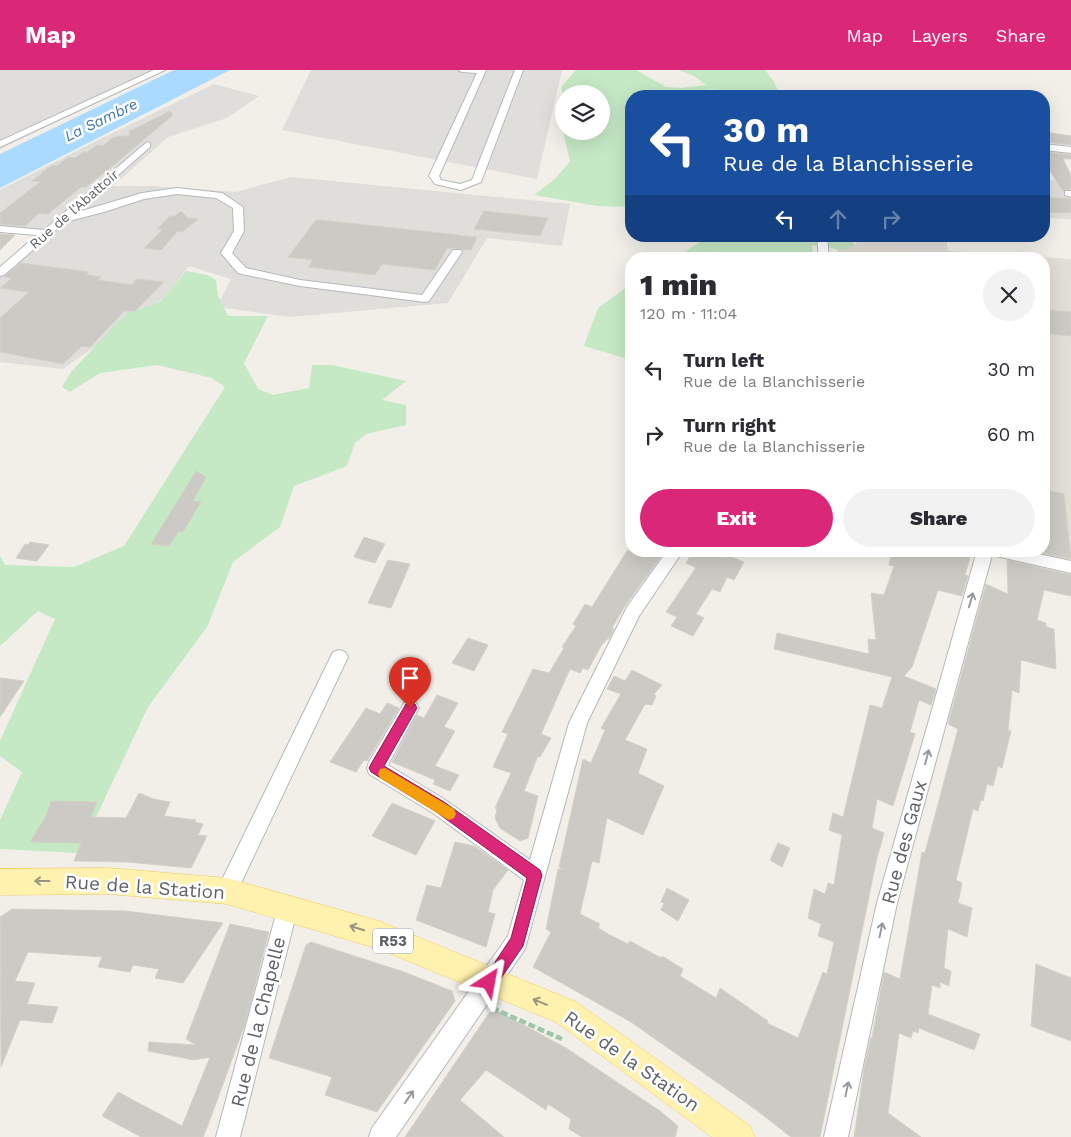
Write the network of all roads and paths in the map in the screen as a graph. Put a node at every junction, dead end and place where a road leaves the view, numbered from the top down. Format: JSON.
{"nodes":[{"id":1,"x":161,"y":70,"type":"edge"},
{"id":2,"x":462,"y":70,"type":"edge"},
{"id":3,"x":482,"y":70,"type":"edge"},
{"id":4,"x":519,"y":70,"type":"edge"},
{"id":5,"x":0,"y":144,"type":"edge"},
{"id":6,"x":147,"y":144,"type":"dead end"},
{"id":7,"x":1050,"y":148,"type":"edge"},
{"id":8,"x":1071,"y":150,"type":"edge"},
{"id":9,"x":63,"y":219,"type":"junction"},
{"id":10,"x":0,"y":229,"type":"edge"},
{"id":11,"x":46,"y":233,"type":"junction"},
{"id":12,"x":457,"y":252,"type":"dead end"},
{"id":13,"x":0,"y":273,"type":"edge"},
{"id":14,"x":670,"y":557,"type":"edge"},
{"id":15,"x":983,"y":557,"type":"edge"},
{"id":16,"x":1024,"y":557,"type":"edge"},
{"id":17,"x":1071,"y":567,"type":"edge"},
{"id":18,"x":339,"y":657,"type":"dead end"},
{"id":19,"x":410,"y":708,"type":"dead end"},
{"id":20,"x":534,"y":875,"type":"junction"},
{"id":21,"x":0,"y":882,"type":"edge"},
{"id":22,"x":227,"y":891,"type":"junction"},
{"id":23,"x":288,"y":907,"type":"junction"},
{"id":24,"x":482,"y":991,"type":"junction"},
{"id":25,"x":565,"y":1040,"type":"dead end"},
{"id":26,"x":228,"y":1137,"type":"edge"},
{"id":27,"x":382,"y":1137,"type":"edge"},
{"id":28,"x":739,"y":1137,"type":"edge"},
{"id":29,"x":836,"y":1137,"type":"edge"}],
"edges":[{"from":1,"to":5,"type":"street"},
{"from":2,"to":3,"type":"street"},
{"from":3,"to":4,"type":"street"},
{"from":6,"to":9,"type":"street","name":"Rue de l'Abattoir"},
{"from":7,"to":8,"type":"street"},
{"from":9,"to":11,"type":"street","name":"Rue de l'Abattoir"},
{"from":9,"to":12,"type":"lane"},
{"from":10,"to":11,"type":"street"},
{"from":11,"to":13,"type":"street","name":"Rue de l'Abattoir"},
{"from":14,"to":20,"type":"street"},
{"from":29,"to":15,"type":"street","name":"Rue des Gaux","one_way":true},
{"from":16,"to":17,"type":"street"},
{"from":18,"to":22,"type":"street"},
{"from":19,"to":20,"type":"street"},
{"from":20,"to":24,"type":"street"},
{"from":22,"to":21,"type":"main road","name":"Rue de la Station","number":"R53","one_way":true},
{"from":22,"to":23,"type":"main road","name":"Rue de la Station","number":"R53"},
{"from":24,"to":23,"type":"main road","name":"Rue de la Station","number":"R53","one_way":true},
{"from":23,"to":26,"type":"street","name":"Rue de la Chapelle"},
{"from":24,"to":25,"type":"path"},
{"from":27,"to":24,"type":"street","one_way":true},
{"from":28,"to":24,"type":"main road","name":"Rue de la Station","number":"R53","one_way":true}]}
